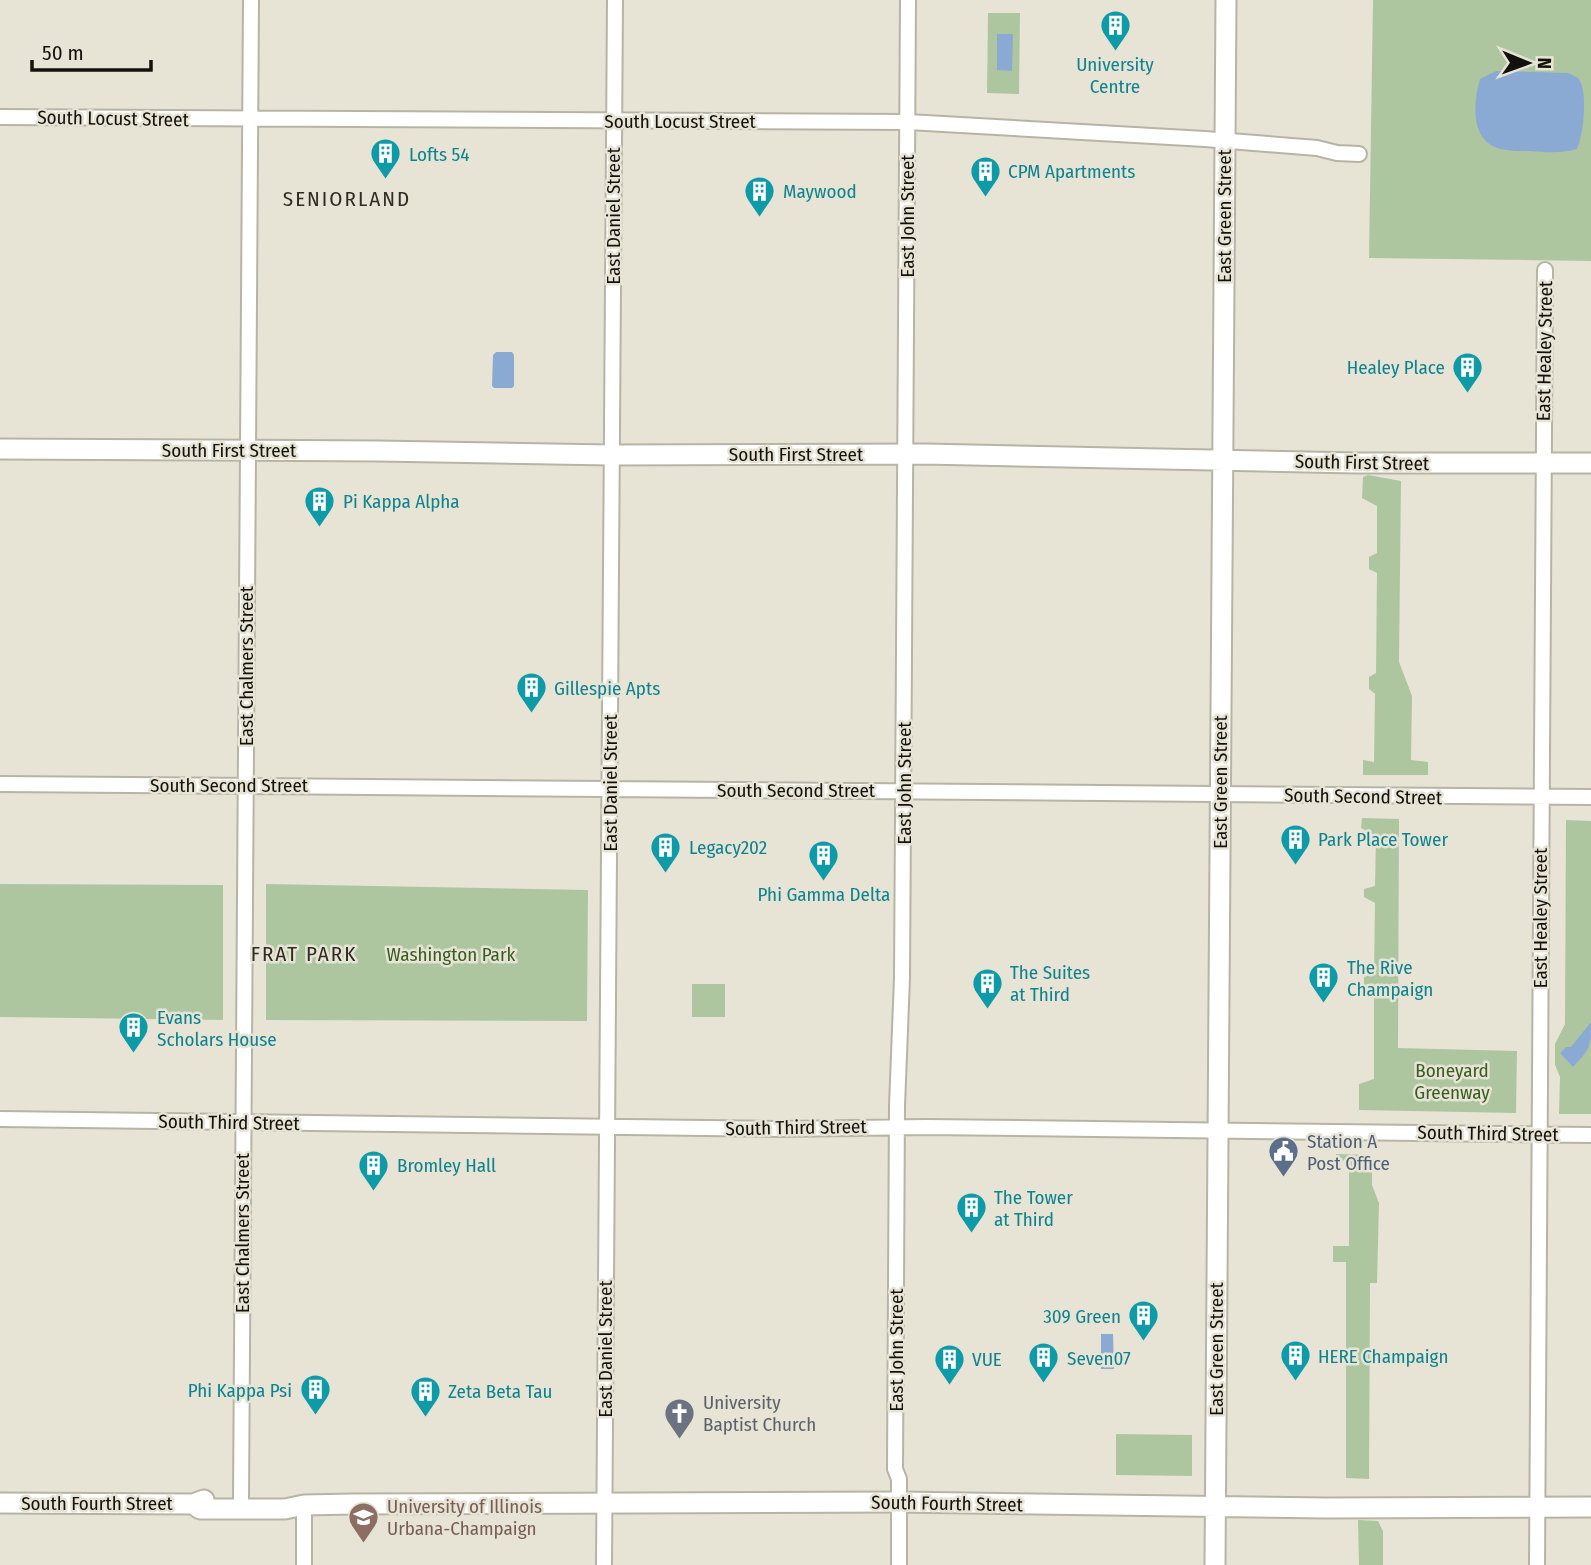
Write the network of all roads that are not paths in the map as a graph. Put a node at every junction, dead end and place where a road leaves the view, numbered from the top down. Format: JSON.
{"nodes":[{"id":1,"x":251,"y":0,"type":"edge"},
{"id":2,"x":615,"y":0,"type":"edge"},
{"id":3,"x":908,"y":0,"type":"edge"},
{"id":4,"x":1226,"y":0,"type":"edge"},
{"id":5,"x":0,"y":117,"type":"edge"},
{"id":6,"x":250,"y":119,"type":"junction"},
{"id":7,"x":614,"y":122,"type":"junction"},
{"id":8,"x":908,"y":122,"type":"junction"},
{"id":9,"x":1224,"y":142,"type":"junction"},
{"id":10,"x":1359,"y":154,"type":"dead end"},
{"id":11,"x":1545,"y":270,"type":"dead end"},
{"id":12,"x":0,"y":449,"type":"edge"},
{"id":13,"x":247,"y":451,"type":"junction"},
{"id":14,"x":905,"y":454,"type":"junction"},
{"id":15,"x":611,"y":455,"type":"junction"},
{"id":16,"x":1222,"y":459,"type":"junction"},
{"id":17,"x":1543,"y":462,"type":"junction"},
{"id":18,"x":1591,"y":463,"type":"edge"},
{"id":19,"x":0,"y":783,"type":"edge"},
{"id":20,"x":245,"y":786,"type":"junction"},
{"id":21,"x":610,"y":790,"type":"junction"},
{"id":22,"x":904,"y":790,"type":"junction"},
{"id":23,"x":1220,"y":794,"type":"junction"},
{"id":24,"x":1591,"y":797,"type":"edge"},
{"id":25,"x":1541,"y":798,"type":"junction"},
{"id":26,"x":0,"y":1119,"type":"edge"},
{"id":27,"x":243,"y":1122,"type":"junction"},
{"id":28,"x":608,"y":1127,"type":"junction"},
{"id":29,"x":896,"y":1127,"type":"junction"},
{"id":30,"x":1218,"y":1131,"type":"junction"},
{"id":31,"x":1539,"y":1134,"type":"junction"},
{"id":32,"x":1591,"y":1135,"type":"edge"},
{"id":33,"x":241,"y":1499,"type":"junction"},
{"id":34,"x":899,"y":1502,"type":"junction"},
{"id":35,"x":0,"y":1503,"type":"edge"},
{"id":36,"x":193,"y":1504,"type":"junction"},
{"id":37,"x":304,"y":1505,"type":"junction"},
{"id":38,"x":604,"y":1505,"type":"junction"},
{"id":39,"x":1215,"y":1506,"type":"junction"},
{"id":40,"x":1536,"y":1506,"type":"junction"},
{"id":41,"x":1591,"y":1507,"type":"edge"},
{"id":42,"x":304,"y":1565,"type":"edge"},
{"id":43,"x":604,"y":1565,"type":"edge"},
{"id":44,"x":899,"y":1565,"type":"edge"},
{"id":45,"x":1215,"y":1565,"type":"edge"},
{"id":46,"x":1536,"y":1565,"type":"edge"}],
"edges":[{"from":1,"to":6,"type":"street","name":"East Chalmers Street"},
{"from":2,"to":7,"type":"street","name":"East Daniel Street"},
{"from":3,"to":8,"type":"street","name":"East John Street"},
{"from":4,"to":9,"type":"street","name":"East Green Street"},
{"from":5,"to":6,"type":"street","name":"South Locust Street"},
{"from":6,"to":7,"type":"street","name":"South Locust Street"},
{"from":6,"to":13,"type":"street","name":"East Chalmers Street"},
{"from":7,"to":8,"type":"street","name":"South Locust Street"},
{"from":7,"to":15,"type":"street","name":"East Daniel Street"},
{"from":8,"to":9,"type":"street","name":"South Locust Street"},
{"from":8,"to":14,"type":"street","name":"East John Street"},
{"from":9,"to":10,"type":"street","name":"South Locust Street"},
{"from":9,"to":16,"type":"street","name":"East Green Street"},
{"from":11,"to":17,"type":"street","name":"East Healey Street"},
{"from":12,"to":13,"type":"street","name":"South First Street"},
{"from":13,"to":15,"type":"street","name":"South First Street"},
{"from":13,"to":20,"type":"street","name":"East Chalmers Street"},
{"from":14,"to":15,"type":"street","name":"South First Street"},
{"from":14,"to":16,"type":"street","name":"South First Street"},
{"from":14,"to":22,"type":"street","name":"East John Street"},
{"from":15,"to":21,"type":"street","name":"East Daniel Street"},
{"from":16,"to":17,"type":"street","name":"South First Street"},
{"from":16,"to":23,"type":"street","name":"East Green Street"},
{"from":17,"to":18,"type":"street","name":"South First Street"},
{"from":17,"to":25,"type":"street","name":"East Healey Street"},
{"from":19,"to":20,"type":"street","name":"South Second Street"},
{"from":20,"to":21,"type":"street","name":"South Second Street"},
{"from":20,"to":27,"type":"street","name":"East Chalmers Street"},
{"from":21,"to":22,"type":"street","name":"South Second Street"},
{"from":21,"to":28,"type":"street","name":"East Daniel Street"},
{"from":22,"to":23,"type":"street","name":"South Second Street"},
{"from":22,"to":29,"type":"street","name":"East John Street"},
{"from":23,"to":25,"type":"street","name":"South Second Street"},
{"from":23,"to":30,"type":"street","name":"East Green Street"},
{"from":24,"to":25,"type":"street","name":"South Second Street"},
{"from":25,"to":31,"type":"street","name":"East Healey Street"},
{"from":26,"to":27,"type":"street","name":"South Third Street"},
{"from":27,"to":28,"type":"street","name":"South Third Street"},
{"from":27,"to":33,"type":"street","name":"East Chalmers Street"},
{"from":28,"to":29,"type":"street","name":"South Third Street"},
{"from":28,"to":38,"type":"street","name":"East Daniel Street"},
{"from":29,"to":30,"type":"street","name":"South Third Street"},
{"from":29,"to":34,"type":"street","name":"East John Street"},
{"from":30,"to":31,"type":"street","name":"South Third Street"},
{"from":30,"to":39,"type":"street","name":"East Green Street"},
{"from":31,"to":32,"type":"street","name":"South Third Street"},
{"from":31,"to":40,"type":"street","name":"East Healey Street"},
{"from":33,"to":36,"type":"street","name":"South Fourth Street"},
{"from":33,"to":37,"type":"street","name":"South Fourth Street"},
{"from":34,"to":38,"type":"street","name":"South Fourth Street"},
{"from":34,"to":39,"type":"street","name":"South Fourth Street"},
{"from":34,"to":44,"type":"street","name":"East John Street"},
{"from":35,"to":36,"type":"street","name":"South Fourth Street"},
{"from":36,"to":37,"type":"street","name":"South Fourth Street"},
{"from":37,"to":38,"type":"street","name":"South Fourth Street"},
{"from":37,"to":42,"type":"street"},
{"from":38,"to":43,"type":"street","name":"East Daniel Street"},
{"from":39,"to":40,"type":"street","name":"South Fourth Street"},
{"from":39,"to":45,"type":"street","name":"East Green Street"},
{"from":40,"to":41,"type":"street","name":"South Fourth Street"},
{"from":40,"to":46,"type":"street","name":"East Healey Street"}]}
